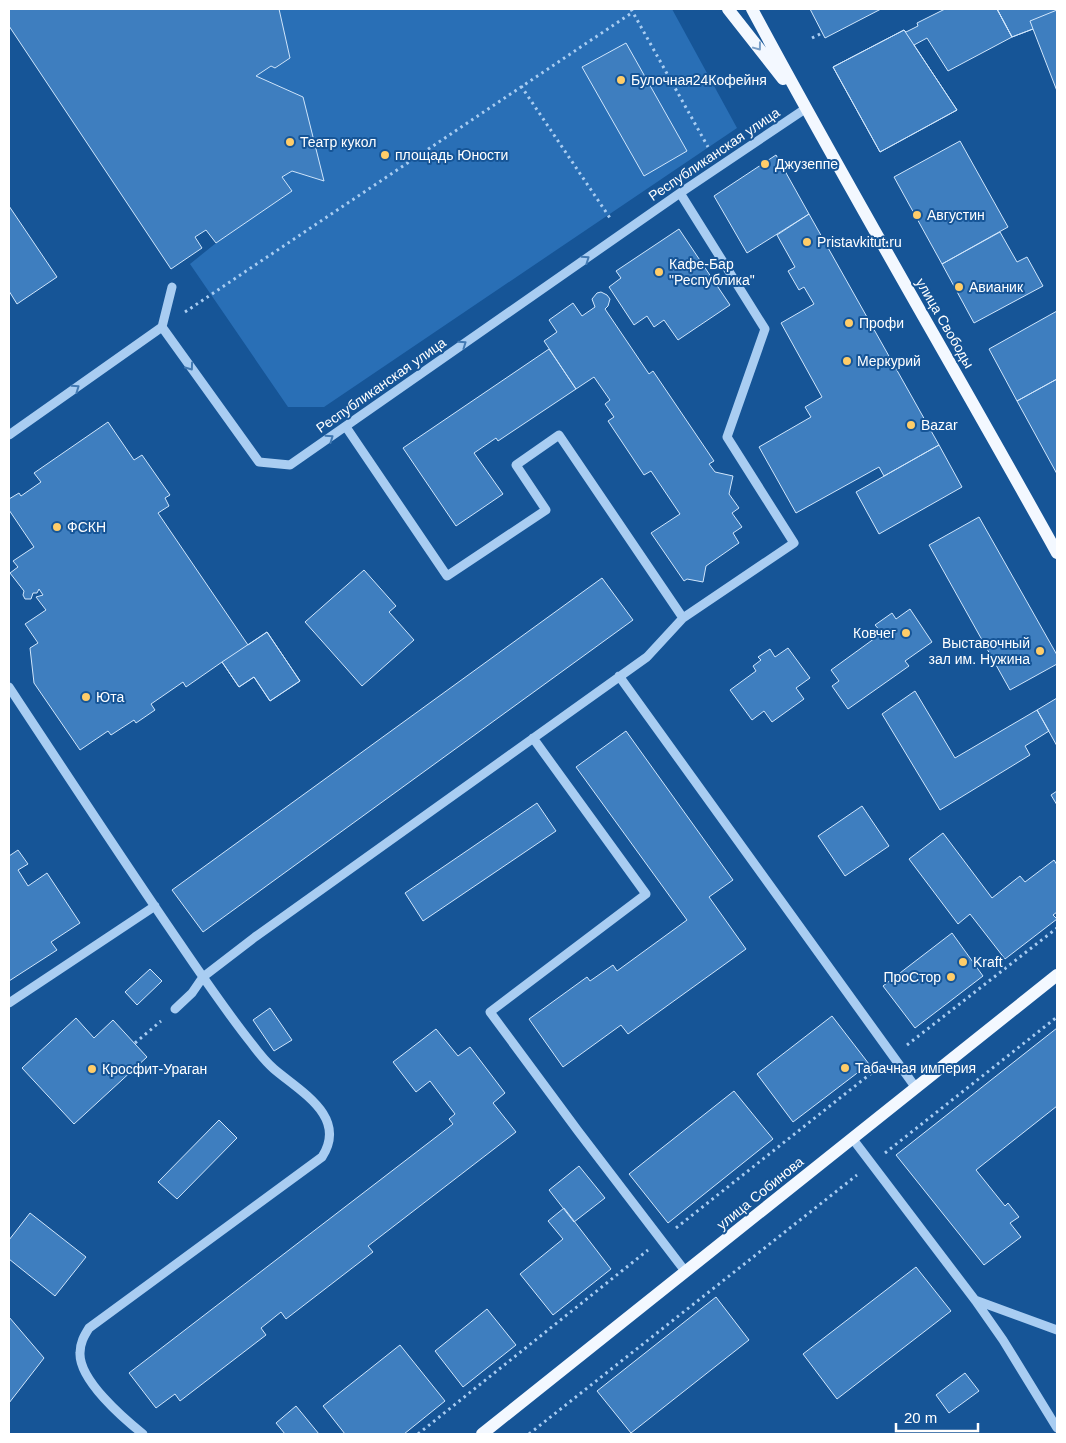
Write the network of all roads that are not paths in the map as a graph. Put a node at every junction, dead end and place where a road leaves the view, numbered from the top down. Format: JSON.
{"nodes":[{"id":1,"x":728,"y":9,"type":"edge"},
{"id":2,"x":752,"y":9,"type":"edge"},
{"id":3,"x":805,"y":109,"type":"junction"},
{"id":4,"x":680,"y":193,"type":"junction"},
{"id":5,"x":172,"y":287,"type":"dead end"},
{"id":6,"x":162,"y":327,"type":"junction"},
{"id":7,"x":346,"y":426,"type":"junction"},
{"id":8,"x":9,"y":435,"type":"edge"},
{"id":9,"x":1057,"y":553,"type":"edge"},
{"id":10,"x":683,"y":618,"type":"junction"},
{"id":11,"x":619,"y":676,"type":"junction"},
{"id":12,"x":9,"y":687,"type":"edge"},
{"id":13,"x":533,"y":738,"type":"junction"},
{"id":14,"x":155,"y":906,"type":"junction"},
{"id":15,"x":1057,"y":975,"type":"edge"},
{"id":16,"x":203,"y":977,"type":"junction"},
{"id":17,"x":9,"y":1003,"type":"edge"},
{"id":18,"x":175,"y":1009,"type":"road end"},
{"id":19,"x":916,"y":1088,"type":"junction"},
{"id":20,"x":852,"y":1138,"type":"junction"},
{"id":21,"x":685,"y":1271,"type":"junction"},
{"id":22,"x":975,"y":1300,"type":"junction"},
{"id":23,"x":1057,"y":1330,"type":"edge"},
{"id":24,"x":1057,"y":1428,"type":"edge"},
{"id":25,"x":143,"y":1434,"type":"edge"},
{"id":26,"x":482,"y":1434,"type":"edge"}],
"edges":[{"from":1,"to":3,"type":"main road","name":"улица Свободы","one_way":true},
{"from":2,"to":3,"type":"main road","name":"улица Свободы"},
{"from":3,"to":4,"type":"street","name":"Республиканская улица"},
{"from":3,"to":9,"type":"main road","name":"улица Свободы"},
{"from":7,"to":4,"type":"street","name":"Республиканская улица","one_way":true},
{"from":4,"to":10,"type":"street"},
{"from":5,"to":6,"type":"street"},
{"from":6,"to":7,"type":"street","name":"Республиканская улица","one_way":true},
{"from":8,"to":6,"type":"street","one_way":true},
{"from":7,"to":10,"type":"street"},
{"from":10,"to":11,"type":"street"},
{"from":11,"to":13,"type":"street"},
{"from":11,"to":19,"type":"street"},
{"from":12,"to":14,"type":"street"},
{"from":13,"to":16,"type":"street"},
{"from":13,"to":21,"type":"street"},
{"from":14,"to":16,"type":"street"},
{"from":14,"to":17,"type":"street"},
{"from":15,"to":19,"type":"main road","name":"улица Собинова"},
{"from":16,"to":18,"type":"street"},
{"from":16,"to":25,"type":"street"},
{"from":19,"to":20,"type":"main road","name":"улица Собинова"},
{"from":20,"to":21,"type":"main road","name":"улица Собинова"},
{"from":20,"to":22,"type":"street"},
{"from":21,"to":26,"type":"main road","name":"улица Собинова"},
{"from":22,"to":23,"type":"street"},
{"from":22,"to":24,"type":"street"}]}
